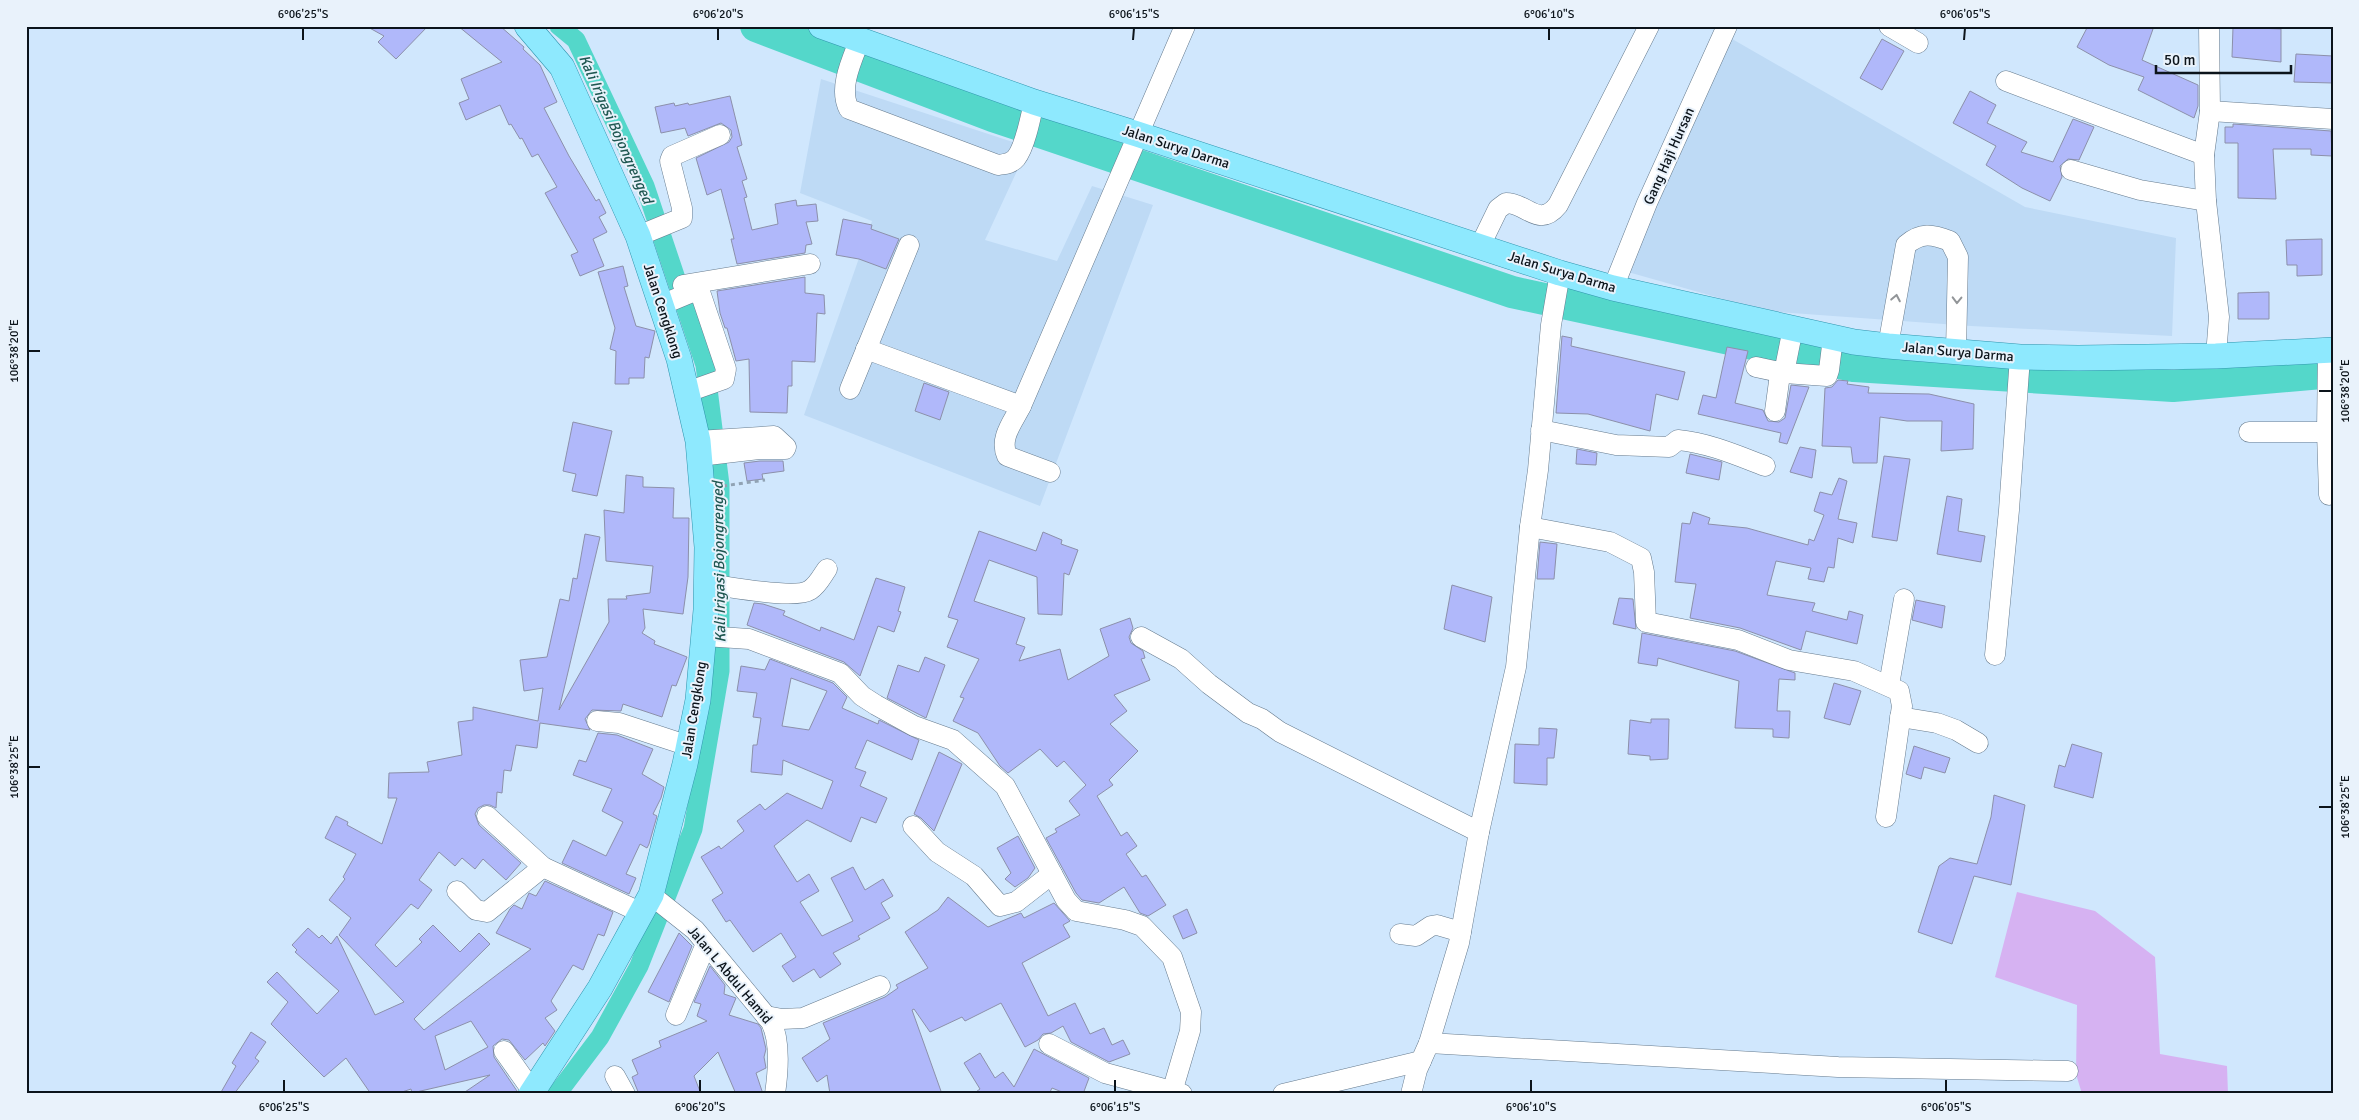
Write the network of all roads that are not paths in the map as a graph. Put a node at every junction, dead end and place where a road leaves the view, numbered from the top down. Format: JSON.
{"nodes":[{"id":1,"x":528,"y":26,"type":"edge"},
{"id":2,"x":821,"y":26,"type":"edge"},
{"id":3,"x":1185,"y":26,"type":"edge"},
{"id":4,"x":1649,"y":26,"type":"edge"},
{"id":5,"x":1727,"y":26,"type":"edge"},
{"id":6,"x":1889,"y":26,"type":"edge"},
{"id":7,"x":2207,"y":27,"type":"edge"},
{"id":8,"x":854,"y":38,"type":"edge"},
{"id":9,"x":1918,"y":43,"type":"dead end"},
{"id":10,"x":2006,"y":81,"type":"dead end"},
{"id":11,"x":1032,"y":111,"type":"junction"},
{"id":12,"x":2210,"y":111,"type":"junction"},
{"id":13,"x":2333,"y":119,"type":"edge"},
{"id":14,"x":720,"y":135,"type":"dead end"},
{"id":15,"x":1136,"y":136,"type":"junction"},
{"id":16,"x":2204,"y":155,"type":"junction"},
{"id":17,"x":2071,"y":170,"type":"dead end"},
{"id":18,"x":2206,"y":201,"type":"junction"},
{"id":19,"x":642,"y":234,"type":"junction"},
{"id":20,"x":909,"y":245,"type":"dead end"},
{"id":21,"x":1480,"y":246,"type":"junction"},
{"id":22,"x":810,"y":264,"type":"dead end"},
{"id":23,"x":1558,"y":282,"type":"junction"},
{"id":24,"x":691,"y":288,"type":"junction"},
{"id":25,"x":1613,"y":288,"type":"junction"},
{"id":26,"x":664,"y":296,"type":"junction"},
{"id":27,"x":1792,"y":335,"type":"junction"},
{"id":28,"x":1832,"y":342,"type":"junction"},
{"id":29,"x":1888,"y":346,"type":"junction"},
{"id":30,"x":866,"y":349,"type":"junction"},
{"id":31,"x":1956,"y":352,"type":"junction"},
{"id":32,"x":2216,"y":356,"type":"junction"},
{"id":33,"x":2329,"y":357,"type":"edge"},
{"id":34,"x":2020,"y":362,"type":"junction"},
{"id":35,"x":1756,"y":367,"type":"dead end"},
{"id":36,"x":1783,"y":371,"type":"junction"},
{"id":37,"x":850,"y":389,"type":"dead end"},
{"id":38,"x":691,"y":390,"type":"junction"},
{"id":39,"x":1021,"y":406,"type":"junction"},
{"id":40,"x":1775,"y":411,"type":"dead end"},
{"id":41,"x":1541,"y":430,"type":"junction"},
{"id":42,"x":2248,"y":432,"type":"dead end"},
{"id":43,"x":2330,"y":432,"type":"edge"},
{"id":44,"x":759,"y":443,"type":"dead end"},
{"id":45,"x":704,"y":447,"type":"junction"},
{"id":46,"x":1765,"y":466,"type":"dead end"},
{"id":47,"x":1050,"y":472,"type":"dead end"},
{"id":48,"x":2329,"y":495,"type":"dead end"},
{"id":49,"x":1530,"y":527,"type":"junction"},
{"id":50,"x":826,"y":568,"type":"dead end"},
{"id":51,"x":710,"y":585,"type":"junction"},
{"id":52,"x":1904,"y":599,"type":"dead end"},
{"id":53,"x":711,"y":636,"type":"junction"},
{"id":54,"x":1141,"y":637,"type":"dead end"},
{"id":55,"x":1994,"y":655,"type":"dead end"},
{"id":56,"x":1889,"y":685,"type":"junction"},
{"id":57,"x":1900,"y":717,"type":"junction"},
{"id":58,"x":596,"y":721,"type":"dead end"},
{"id":59,"x":1978,"y":743,"type":"dead end"},
{"id":60,"x":689,"y":746,"type":"junction"},
{"id":61,"x":487,"y":816,"type":"dead end"},
{"id":62,"x":1886,"y":817,"type":"dead end"},
{"id":63,"x":913,"y":826,"type":"dead end"},
{"id":64,"x":1479,"y":832,"type":"junction"},
{"id":65,"x":543,"y":867,"type":"junction"},
{"id":66,"x":1052,"y":874,"type":"junction"},
{"id":67,"x":457,"y":891,"type":"dead end"},
{"id":68,"x":651,"y":904,"type":"junction"},
{"id":69,"x":1461,"y":932,"type":"junction"},
{"id":70,"x":1400,"y":934,"type":"dead end"},
{"id":71,"x":700,"y":937,"type":"junction"},
{"id":72,"x":880,"y":986,"type":"dead end"},
{"id":73,"x":676,"y":1015,"type":"dead end"},
{"id":74,"x":766,"y":1016,"type":"junction"},
{"id":75,"x":1049,"y":1044,"type":"dead end"},
{"id":76,"x":504,"y":1051,"type":"dead end"},
{"id":77,"x":1425,"y":1052,"type":"junction"},
{"id":78,"x":2068,"y":1071,"type":"dead end"},
{"id":79,"x":1164,"y":1091,"type":"edge"},
{"id":80,"x":532,"y":1093,"type":"edge"},
{"id":81,"x":775,"y":1094,"type":"edge"},
{"id":82,"x":1283,"y":1094,"type":"edge"},
{"id":83,"x":1411,"y":1094,"type":"edge"}],
"edges":[{"from":1,"to":19,"type":"main road","name":"Jalan Cengklong"},
{"from":2,"to":8,"type":"main road","name":"Jalan Surya Darma"},
{"from":3,"to":15,"type":"street"},
{"from":4,"to":21,"type":"street"},
{"from":5,"to":25,"type":"street","name":"Gang Haji Hursan"},
{"from":6,"to":9,"type":"street"},
{"from":7,"to":12,"type":"street"},
{"from":8,"to":11,"type":"main road","name":"Jalan Surya Darma"},
{"from":8,"to":11,"type":"street"},
{"from":10,"to":16,"type":"street"},
{"from":11,"to":15,"type":"main road","name":"Jalan Surya Darma"},
{"from":12,"to":13,"type":"street"},
{"from":12,"to":16,"type":"street"},
{"from":14,"to":19,"type":"street"},
{"from":15,"to":21,"type":"main road","name":"Jalan Surya Darma"},
{"from":15,"to":39,"type":"street"},
{"from":16,"to":18,"type":"street"},
{"from":17,"to":18,"type":"street"},
{"from":18,"to":32,"type":"street"},
{"from":19,"to":26,"type":"main road","name":"Jalan Cengklong"},
{"from":20,"to":30,"type":"street"},
{"from":21,"to":23,"type":"main road","name":"Jalan Surya Darma"},
{"from":22,"to":24,"type":"street"},
{"from":23,"to":25,"type":"main road","name":"Jalan Surya Darma"},
{"from":23,"to":41,"type":"street"},
{"from":24,"to":26,"type":"street"},
{"from":24,"to":38,"type":"street"},
{"from":25,"to":27,"type":"main road","name":"Jalan Surya Darma"},
{"from":26,"to":38,"type":"main road","name":"Jalan Cengklong"},
{"from":27,"to":28,"type":"main road","name":"Jalan Surya Darma"},
{"from":27,"to":36,"type":"street"},
{"from":28,"to":29,"type":"main road","name":"Jalan Surya Darma"},
{"from":28,"to":36,"type":"street"},
{"from":29,"to":31,"type":"main road","name":"Jalan Surya Darma"},
{"from":29,"to":31,"type":"street","one_way":true},
{"from":30,"to":37,"type":"street"},
{"from":30,"to":39,"type":"street"},
{"from":31,"to":34,"type":"main road","name":"Jalan Surya Darma"},
{"from":32,"to":33,"type":"main road","name":"Jalan Surya Darma"},
{"from":32,"to":34,"type":"main road","name":"Jalan Surya Darma"},
{"from":33,"to":43,"type":"street"},
{"from":34,"to":55,"type":"street"},
{"from":35,"to":36,"type":"street"},
{"from":36,"to":40,"type":"street"},
{"from":38,"to":45,"type":"main road","name":"Jalan Cengklong"},
{"from":39,"to":47,"type":"street"},
{"from":41,"to":46,"type":"street"},
{"from":41,"to":49,"type":"street"},
{"from":42,"to":43,"type":"street"},
{"from":43,"to":48,"type":"street"},
{"from":44,"to":45,"type":"street"},
{"from":45,"to":51,"type":"main road","name":"Jalan Cengklong"},
{"from":49,"to":56,"type":"street"},
{"from":49,"to":64,"type":"street"},
{"from":50,"to":51,"type":"street"},
{"from":51,"to":53,"type":"main road","name":"Jalan Cengklong"},
{"from":52,"to":56,"type":"street"},
{"from":53,"to":60,"type":"main road","name":"Jalan Cengklong"},
{"from":53,"to":66,"type":"street"},
{"from":54,"to":64,"type":"street"},
{"from":56,"to":57,"type":"street"},
{"from":57,"to":59,"type":"street"},
{"from":57,"to":62,"type":"street"},
{"from":58,"to":60,"type":"street"},
{"from":60,"to":68,"type":"main road","name":"Jalan Cengklong"},
{"from":61,"to":65,"type":"street","name":"Jalan L Abdul Hamid"},
{"from":63,"to":66,"type":"street"},
{"from":64,"to":69,"type":"street"},
{"from":65,"to":67,"type":"street"},
{"from":65,"to":68,"type":"street","name":"Jalan L Abdul Hamid"},
{"from":66,"to":79,"type":"street"},
{"from":68,"to":71,"type":"street","name":"Jalan L Abdul Hamid"},
{"from":68,"to":80,"type":"main road","name":"Jalan Cengklong"},
{"from":69,"to":70,"type":"street"},
{"from":69,"to":77,"type":"street"},
{"from":71,"to":73,"type":"street"},
{"from":71,"to":74,"type":"street","name":"Jalan L Abdul Hamid"},
{"from":72,"to":74,"type":"street"},
{"from":74,"to":81,"type":"street","name":"Jalan L Abdul Hamid"},
{"from":75,"to":79,"type":"street"},
{"from":76,"to":80,"type":"street"},
{"from":77,"to":78,"type":"street"},
{"from":77,"to":82,"type":"street"},
{"from":77,"to":83,"type":"street"}]}
